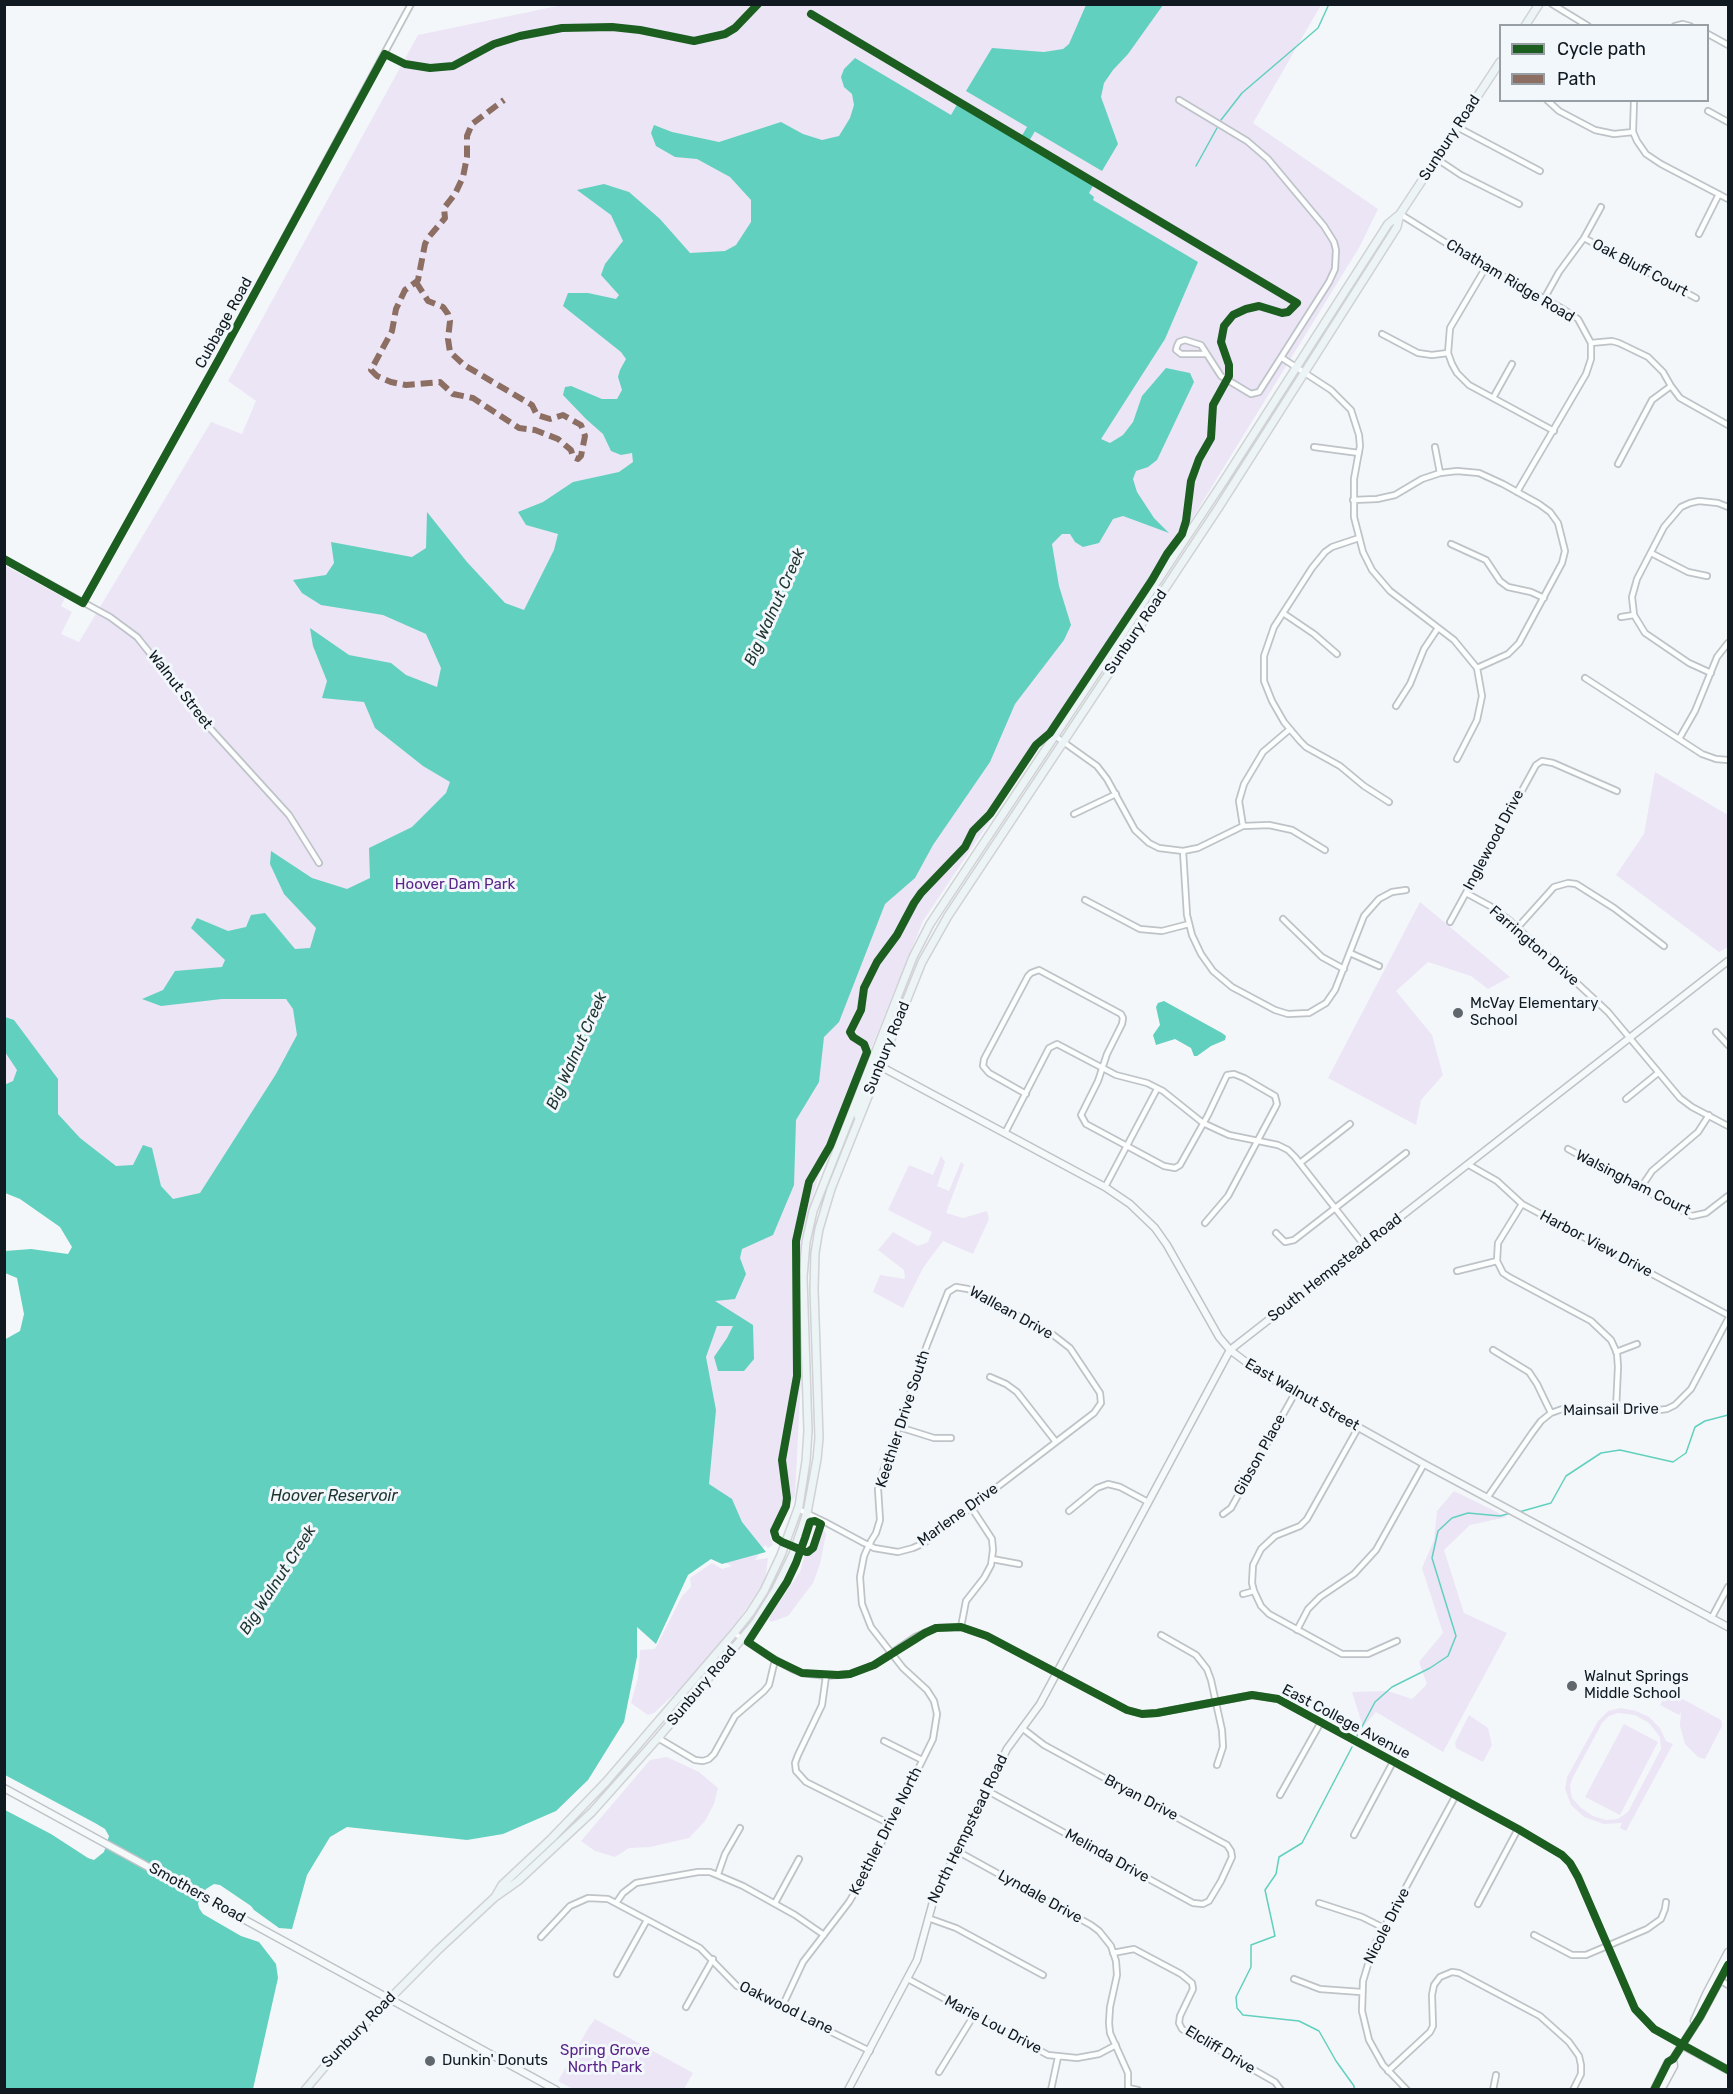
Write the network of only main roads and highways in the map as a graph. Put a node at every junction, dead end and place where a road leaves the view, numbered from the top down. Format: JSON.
{"nodes":[{"id":1,"x":1539,"y":4,"type":"edge"},
{"id":2,"x":1526,"y":24,"type":"edge"},
{"id":3,"x":1499,"y":64,"type":"edge"},
{"id":4,"x":1400,"y":214,"type":"junction"},
{"id":5,"x":1321,"y":328,"type":"junction"},
{"id":6,"x":1296,"y":367,"type":"junction"},
{"id":7,"x":1304,"y":372,"type":"junction"},
{"id":8,"x":1273,"y":420,"type":"junction"},
{"id":9,"x":1086,"y":690,"type":"junction"},
{"id":10,"x":1055,"y":736,"type":"junction"},
{"id":11,"x":1063,"y":741,"type":"junction"},
{"id":12,"x":1030,"y":792,"type":"junction"},
{"id":13,"x":1728,"y":961,"type":"edge"},
{"id":14,"x":906,"y":975,"type":"junction"},
{"id":15,"x":871,"y":1062,"type":"junction"},
{"id":16,"x":879,"y":1066,"type":"junction"},
{"id":17,"x":857,"y":1124,"type":"junction"},
{"id":18,"x":1230,"y":1350,"type":"junction"},
{"id":19,"x":1728,"y":1628,"type":"edge"},
{"id":20,"x":1056,"y":1673,"type":"joint"},
{"id":21,"x":4,"y":1788,"type":"edge"},
{"id":22,"x":494,"y":1898,"type":"junction"},
{"id":23,"x":1728,"y":1952,"type":"edge"},
{"id":24,"x":1728,"y":1965,"type":"edge"},
{"id":25,"x":1717,"y":1979,"type":"junction"},
{"id":26,"x":389,"y":1998,"type":"junction"},
{"id":27,"x":1682,"y":2045,"type":"junction"},
{"id":28,"x":1673,"y":2060,"type":"junction"},
{"id":29,"x":1728,"y":2070,"type":"edge"},
{"id":30,"x":548,"y":2088,"type":"edge"},
{"id":31,"x":305,"y":2090,"type":"edge"},
{"id":32,"x":556,"y":2090,"type":"edge"},
{"id":33,"x":848,"y":2090,"type":"edge"},
{"id":34,"x":1654,"y":2090,"type":"edge"},
{"id":35,"x":1661,"y":2090,"type":"edge"}],
"edges":[{"from":1,"to":2,"type":"main road"},
{"from":3,"to":4,"type":"main road","name":"Sunbury Road"},
{"from":4,"to":5,"type":"main road","name":"Sunbury Road"},
{"from":4,"to":7,"type":"main road","name":"Sunbury Road"},
{"from":5,"to":6,"type":"main road","name":"Sunbury Road"},
{"from":5,"to":7,"type":"main road"},
{"from":6,"to":8,"type":"main road"},
{"from":6,"to":9,"type":"main road","name":"Sunbury Road"},
{"from":7,"to":8,"type":"main road","name":"Sunbury Road"},
{"from":8,"to":11,"type":"main road","name":"Sunbury Road"},
{"from":9,"to":10,"type":"main road","name":"Sunbury Road"},
{"from":9,"to":11,"type":"main road"},
{"from":10,"to":12,"type":"main road"},
{"from":10,"to":14,"type":"main road","name":"Sunbury Road"},
{"from":11,"to":12,"type":"main road","name":"Sunbury Road"},
{"from":12,"to":16,"type":"main road","name":"Sunbury Road"},
{"from":13,"to":18,"type":"main road","name":"South Hempstead Road"},
{"from":14,"to":15,"type":"main road","name":"Sunbury Road"},
{"from":14,"to":16,"type":"main road"},
{"from":15,"to":16,"type":"main road","name":"East Walnut Street"},
{"from":15,"to":17,"type":"main road"},
{"from":15,"to":22,"type":"main road","name":"Sunbury Road"},
{"from":16,"to":17,"type":"main road","name":"Sunbury Road"},
{"from":16,"to":18,"type":"main road","name":"East Walnut Street"},
{"from":17,"to":22,"type":"main road","name":"Sunbury Road"},
{"from":18,"to":19,"type":"main road","name":"East Walnut Street"},
{"from":18,"to":20,"type":"main road","name":"South Hempstead Road"},
{"from":20,"to":33,"type":"main road","name":"North Hempstead Road"},
{"from":21,"to":26,"type":"main road","name":"Smothers Road"},
{"from":22,"to":26,"type":"main road","name":"Sunbury Road"},
{"from":23,"to":25,"type":"main road"},
{"from":24,"to":25,"type":"main road"},
{"from":25,"to":27,"type":"main road"},
{"from":26,"to":30,"type":"main road","name":"Smothers Road"},
{"from":26,"to":31,"type":"main road","name":"Sunbury Road"},
{"from":27,"to":28,"type":"main road"},
{"from":27,"to":29,"type":"main road","name":"East College Avenue"},
{"from":28,"to":34,"type":"main road"},
{"from":28,"to":35,"type":"main road"},
{"from":30,"to":32,"type":"main road","name":"Smothers Road"}]}
